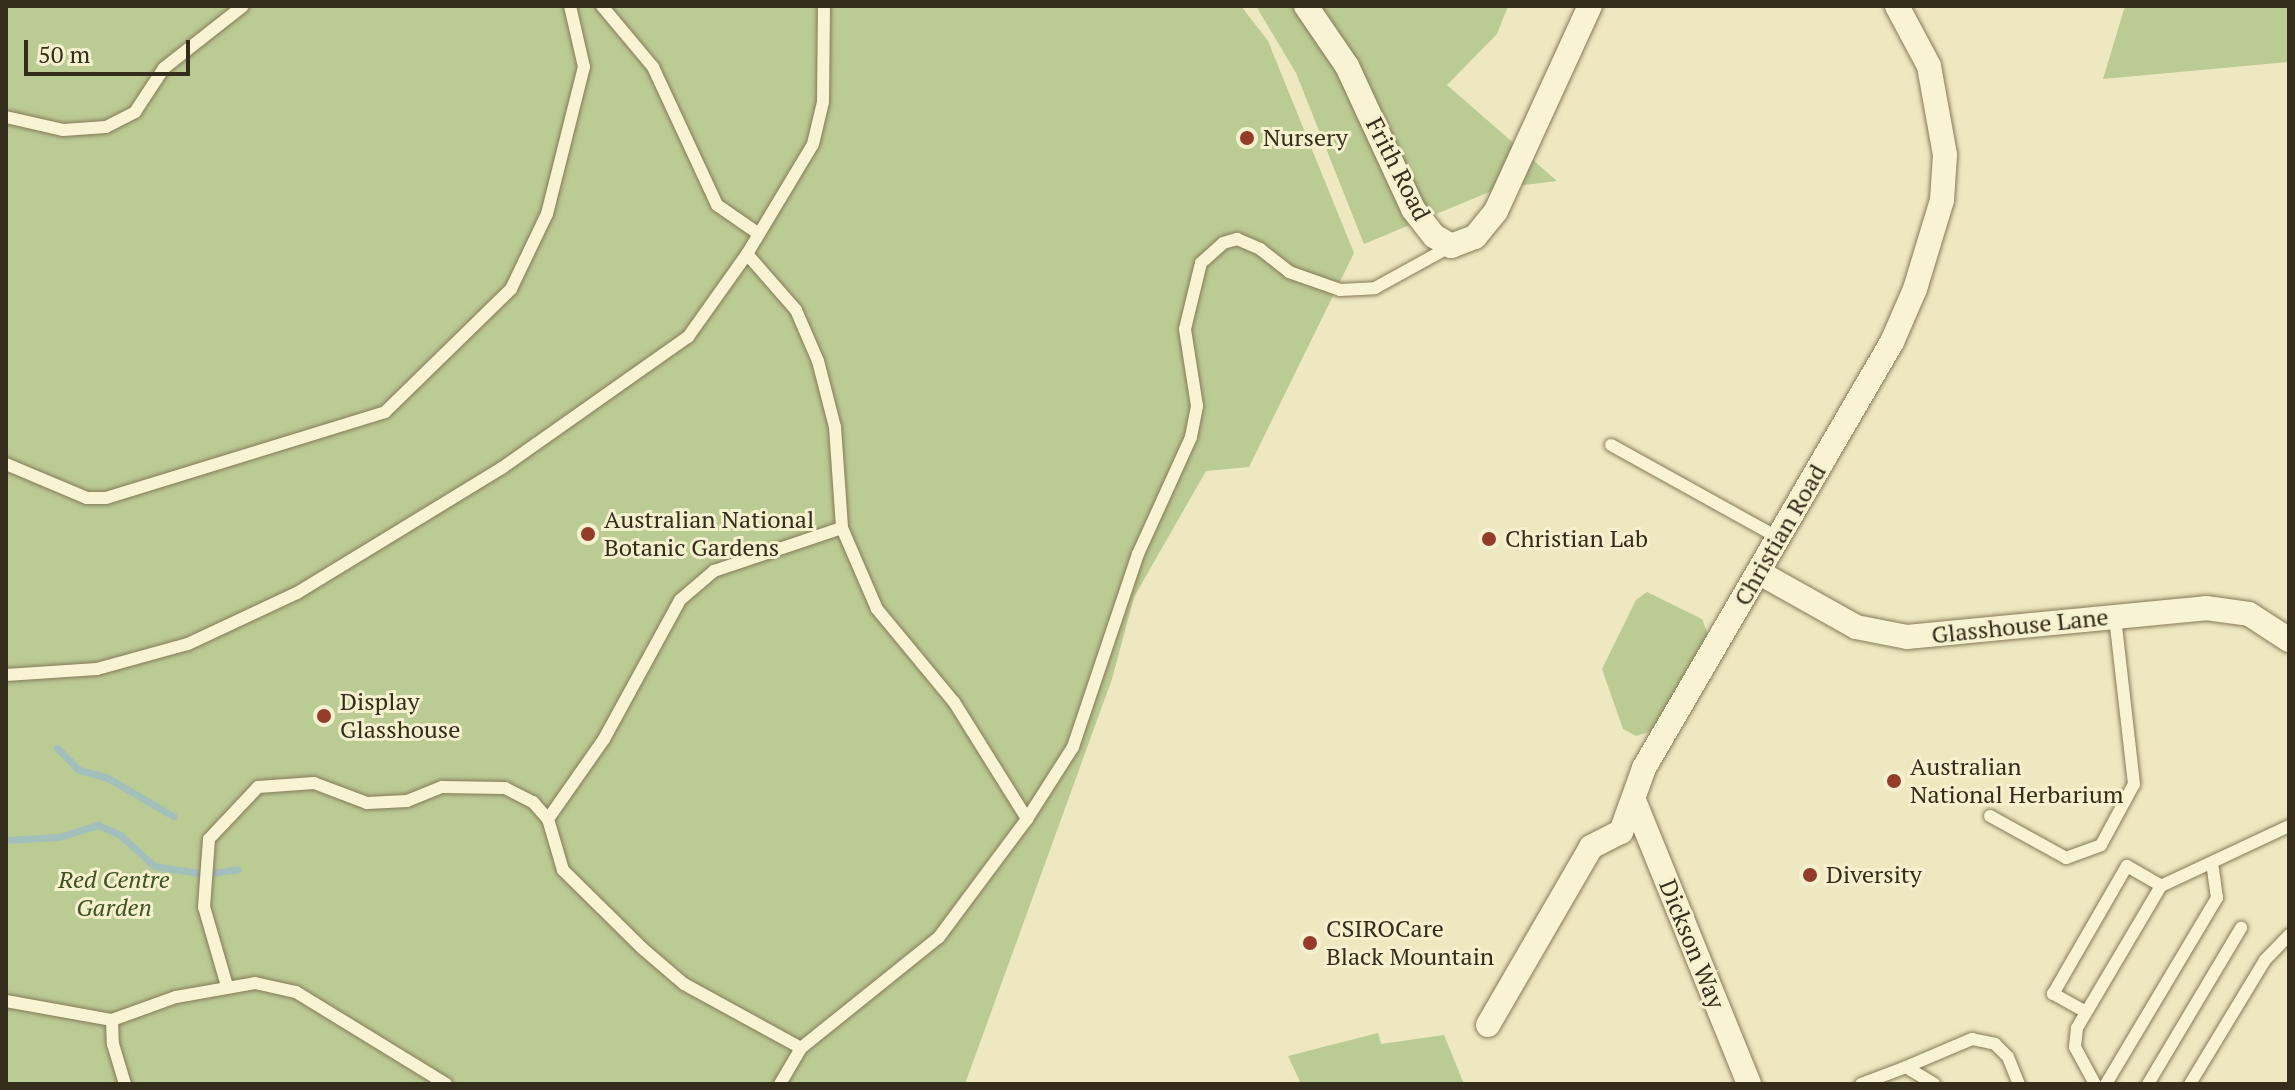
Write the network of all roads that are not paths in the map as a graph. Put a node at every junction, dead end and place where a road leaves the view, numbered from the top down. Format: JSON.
{"nodes":[{"id":1,"x":243,"y":6,"type":"edge"},
{"id":2,"x":570,"y":6,"type":"edge"},
{"id":3,"x":602,"y":6,"type":"edge"},
{"id":4,"x":824,"y":6,"type":"edge"},
{"id":5,"x":1306,"y":6,"type":"edge"},
{"id":6,"x":1590,"y":6,"type":"edge"},
{"id":7,"x":1897,"y":6,"type":"edge"},
{"id":8,"x":6,"y":117,"type":"edge"},
{"id":9,"x":759,"y":234,"type":"junction"},
{"id":10,"x":1451,"y":246,"type":"junction"},
{"id":11,"x":747,"y":254,"type":"junction"},
{"id":12,"x":1611,"y":445,"type":"dead end"},
{"id":13,"x":6,"y":464,"type":"edge"},
{"id":14,"x":842,"y":528,"type":"junction"},
{"id":15,"x":1777,"y":537,"type":"junction"},
{"id":16,"x":1758,"y":572,"type":"junction"},
{"id":17,"x":2115,"y":617,"type":"junction"},
{"id":18,"x":2289,"y":640,"type":"edge"},
{"id":19,"x":6,"y":675,"type":"edge"},
{"id":20,"x":1635,"y":803,"type":"junction"},
{"id":21,"x":1990,"y":816,"type":"dead end"},
{"id":22,"x":548,"y":819,"type":"junction"},
{"id":23,"x":1027,"y":819,"type":"junction"},
{"id":24,"x":2289,"y":826,"type":"edge"},
{"id":25,"x":2212,"y":862,"type":"junction"},
{"id":26,"x":2161,"y":886,"type":"junction"},
{"id":27,"x":2241,"y":928,"type":"dead end"},
{"id":28,"x":2289,"y":935,"type":"edge"},
{"id":29,"x":227,"y":986,"type":"junction"},
{"id":30,"x":6,"y":1001,"type":"edge"},
{"id":31,"x":2086,"y":1012,"type":"junction"},
{"id":32,"x":112,"y":1020,"type":"junction"},
{"id":33,"x":1488,"y":1025,"type":"dead end"},
{"id":34,"x":801,"y":1048,"type":"junction"},
{"id":35,"x":1906,"y":1067,"type":"junction"},
{"id":36,"x":125,"y":1084,"type":"edge"},
{"id":37,"x":446,"y":1084,"type":"edge"},
{"id":38,"x":780,"y":1084,"type":"edge"},
{"id":39,"x":1749,"y":1084,"type":"edge"},
{"id":40,"x":1861,"y":1084,"type":"edge"},
{"id":41,"x":1934,"y":1084,"type":"edge"},
{"id":42,"x":2019,"y":1084,"type":"edge"},
{"id":43,"x":2095,"y":1084,"type":"edge"},
{"id":44,"x":2106,"y":1084,"type":"edge"},
{"id":45,"x":2148,"y":1084,"type":"edge"},
{"id":46,"x":2190,"y":1084,"type":"edge"}],
"edges":[{"from":1,"to":8,"type":"lane"},
{"from":2,"to":13,"type":"lane"},
{"from":3,"to":9,"type":"lane"},
{"from":4,"to":9,"type":"lane"},
{"from":5,"to":10,"type":"street","name":"Frith Road"},
{"from":6,"to":10,"type":"street"},
{"from":7,"to":15,"type":"street","name":"Christian Road"},
{"from":9,"to":11,"type":"lane"},
{"from":10,"to":23,"type":"lane"},
{"from":11,"to":14,"type":"lane"},
{"from":11,"to":19,"type":"lane"},
{"from":12,"to":15,"type":"lane"},
{"from":14,"to":22,"type":"lane"},
{"from":14,"to":23,"type":"lane"},
{"from":15,"to":16,"type":"street","name":"Christian Road"},
{"from":16,"to":17,"type":"street","name":"Glasshouse Lane"},
{"from":16,"to":20,"type":"street","name":"Christian Road"},
{"from":17,"to":18,"type":"street","name":"Glasshouse Lane"},
{"from":17,"to":21,"type":"lane"},
{"from":20,"to":33,"type":"street","name":"Christian Road"},
{"from":20,"to":39,"type":"street","name":"Dickson Way"},
{"from":22,"to":29,"type":"lane"},
{"from":22,"to":34,"type":"lane"},
{"from":23,"to":34,"type":"lane"},
{"from":24,"to":25,"type":"lane"},
{"from":25,"to":26,"type":"lane"},
{"from":25,"to":44,"type":"lane"},
{"from":26,"to":31,"type":"lane"},
{"from":26,"to":31,"type":"lane"},
{"from":27,"to":45,"type":"lane"},
{"from":28,"to":46,"type":"lane"},
{"from":29,"to":32,"type":"lane"},
{"from":29,"to":37,"type":"lane"},
{"from":30,"to":32,"type":"lane"},
{"from":31,"to":43,"type":"lane"},
{"from":32,"to":36,"type":"lane"},
{"from":34,"to":38,"type":"lane"},
{"from":35,"to":40,"type":"lane"},
{"from":35,"to":41,"type":"lane"},
{"from":35,"to":42,"type":"lane"}]}
